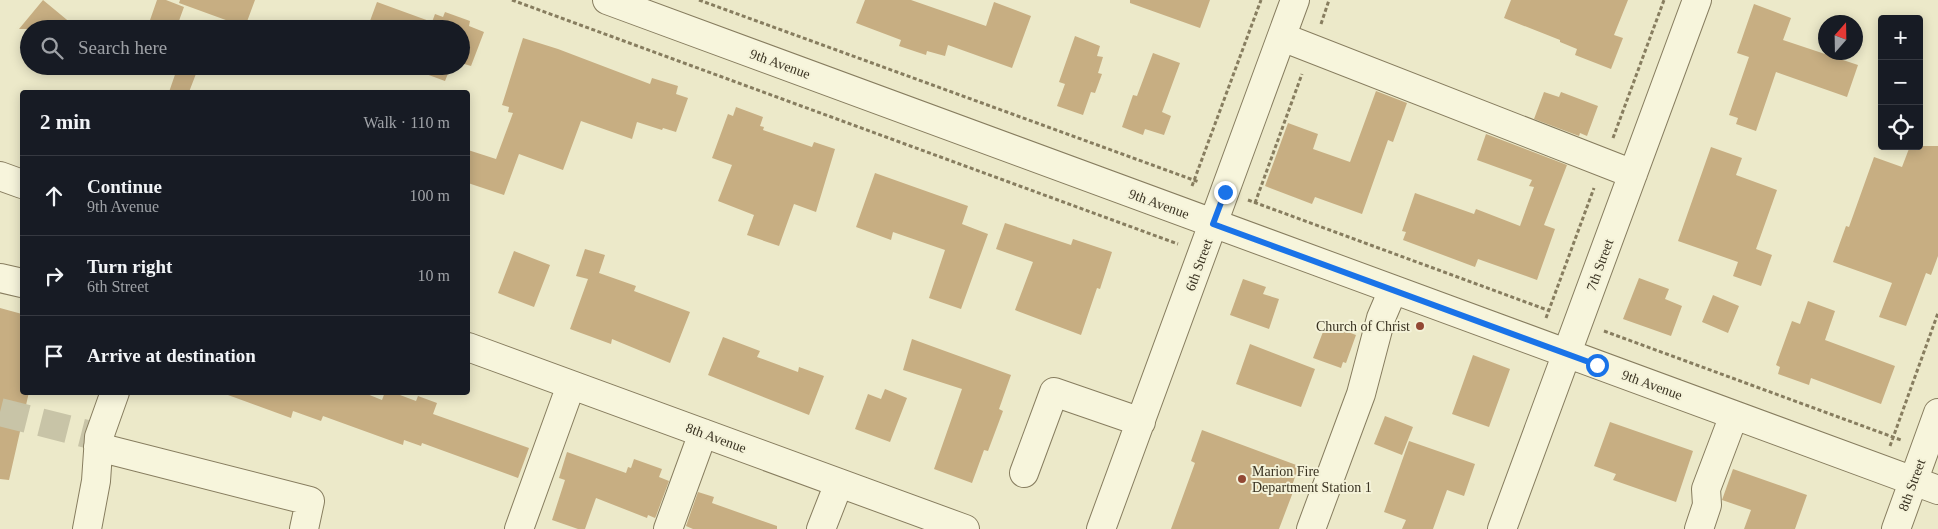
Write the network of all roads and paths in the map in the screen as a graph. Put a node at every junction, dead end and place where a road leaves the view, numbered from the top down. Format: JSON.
{"nodes":[{"id":1,"x":512,"y":0,"type":"edge"},
{"id":2,"x":607,"y":0,"type":"edge"},
{"id":3,"x":699,"y":0,"type":"edge"},
{"id":4,"x":1260,"y":0,"type":"edge"},
{"id":5,"x":1296,"y":0,"type":"edge"},
{"id":6,"x":1329,"y":0,"type":"edge"},
{"id":7,"x":1697,"y":0,"type":"edge"},
{"id":8,"x":1282,"y":37,"type":"junction"},
{"id":9,"x":1312,"y":48,"type":"junction"},
{"id":10,"x":1633,"y":174,"type":"junction"},
{"id":11,"x":0,"y":176,"type":"edge"},
{"id":12,"x":1194,"y":180,"type":"junction"},
{"id":13,"x":20,"y":183,"type":"edge"},
{"id":14,"x":1202,"y":183,"type":"dead end"},
{"id":15,"x":1191,"y":188,"type":"dead end"},
{"id":16,"x":1240,"y":197,"type":"dead end"},
{"id":17,"x":1255,"y":203,"type":"junction"},
{"id":18,"x":1213,"y":224,"type":"junction"},
{"id":19,"x":1180,"y":244,"type":"dead end"},
{"id":20,"x":0,"y":278,"type":"edge"},
{"id":21,"x":20,"y":283,"type":"edge"},
{"id":22,"x":1393,"y":290,"type":"junction"},
{"id":23,"x":1938,"y":313,"type":"edge"},
{"id":24,"x":1557,"y":314,"type":"dead end"},
{"id":25,"x":1599,"y":329,"type":"dead end"},
{"id":26,"x":470,"y":348,"type":"edge"},
{"id":27,"x":1567,"y":354,"type":"junction"},
{"id":28,"x":571,"y":385,"type":"junction"},
{"id":29,"x":114,"y":395,"type":"edge"},
{"id":30,"x":1938,"y":413,"type":"edge"},
{"id":31,"x":1734,"y":415,"type":"junction"},
{"id":32,"x":1141,"y":422,"type":"junction"},
{"id":33,"x":703,"y":433,"type":"junction"},
{"id":34,"x":1893,"y":438,"type":"junction"},
{"id":35,"x":1908,"y":443,"type":"dead end"},
{"id":36,"x":98,"y":447,"type":"junction"},
{"id":37,"x":1888,"y":453,"type":"dead end"},
{"id":38,"x":1024,"y":473,"type":"dead end"},
{"id":39,"x":839,"y":483,"type":"junction"},
{"id":40,"x":1926,"y":485,"type":"edge"},
{"id":41,"x":312,"y":527,"type":"edge"},
{"id":42,"x":952,"y":527,"type":"edge"},
{"id":43,"x":87,"y":529,"type":"edge"},
{"id":44,"x":519,"y":529,"type":"edge"},
{"id":45,"x":668,"y":529,"type":"edge"},
{"id":46,"x":822,"y":529,"type":"edge"},
{"id":47,"x":1101,"y":529,"type":"edge"},
{"id":48,"x":1310,"y":529,"type":"edge"},
{"id":49,"x":1502,"y":529,"type":"edge"},
{"id":50,"x":1699,"y":529,"type":"edge"},
{"id":51,"x":1896,"y":529,"type":"edge"}],
"edges":[{"from":1,"to":19,"type":"path"},
{"from":2,"to":18,"type":"street","name":"9th Avenue"},
{"from":3,"to":12,"type":"path"},
{"from":4,"to":12,"type":"path"},
{"from":5,"to":8,"type":"street","name":"6th Street"},
{"from":6,"to":9,"type":"path"},
{"from":7,"to":10,"type":"street","name":"7th Street"},
{"from":8,"to":9,"type":"street"},
{"from":8,"to":18,"type":"street","name":"6th Street"},
{"from":9,"to":10,"type":"street"},
{"from":9,"to":17,"type":"path"},
{"from":10,"to":27,"type":"street","name":"7th Street"},
{"from":11,"to":13,"type":"street"},
{"from":12,"to":14,"type":"path"},
{"from":12,"to":15,"type":"path"},
{"from":16,"to":17,"type":"path"},
{"from":17,"to":24,"type":"path"},
{"from":18,"to":22,"type":"street","name":"9th Avenue"},
{"from":18,"to":32,"type":"street","name":"6th Street"},
{"from":20,"to":21,"type":"street"},
{"from":22,"to":27,"type":"street","name":"9th Avenue"},
{"from":22,"to":48,"type":"street"},
{"from":23,"to":34,"type":"path"},
{"from":25,"to":34,"type":"path"},
{"from":26,"to":28,"type":"street","name":"8th Avenue"},
{"from":27,"to":31,"type":"street","name":"9th Avenue"},
{"from":27,"to":49,"type":"street","name":"7th Street"},
{"from":28,"to":33,"type":"street","name":"8th Avenue"},
{"from":28,"to":44,"type":"street"},
{"from":29,"to":36,"type":"street"},
{"from":30,"to":40,"type":"street","name":"8th Street"},
{"from":31,"to":40,"type":"street","name":"9th Avenue"},
{"from":31,"to":50,"type":"street"},
{"from":32,"to":38,"type":"street"},
{"from":32,"to":47,"type":"street","name":"6th Street"},
{"from":33,"to":39,"type":"street","name":"8th Avenue"},
{"from":33,"to":45,"type":"street"},
{"from":34,"to":35,"type":"path"},
{"from":34,"to":37,"type":"path"},
{"from":36,"to":41,"type":"street"},
{"from":36,"to":43,"type":"street"},
{"from":39,"to":42,"type":"street","name":"8th Avenue"},
{"from":39,"to":46,"type":"street"},
{"from":40,"to":51,"type":"street","name":"8th Street"}]}
